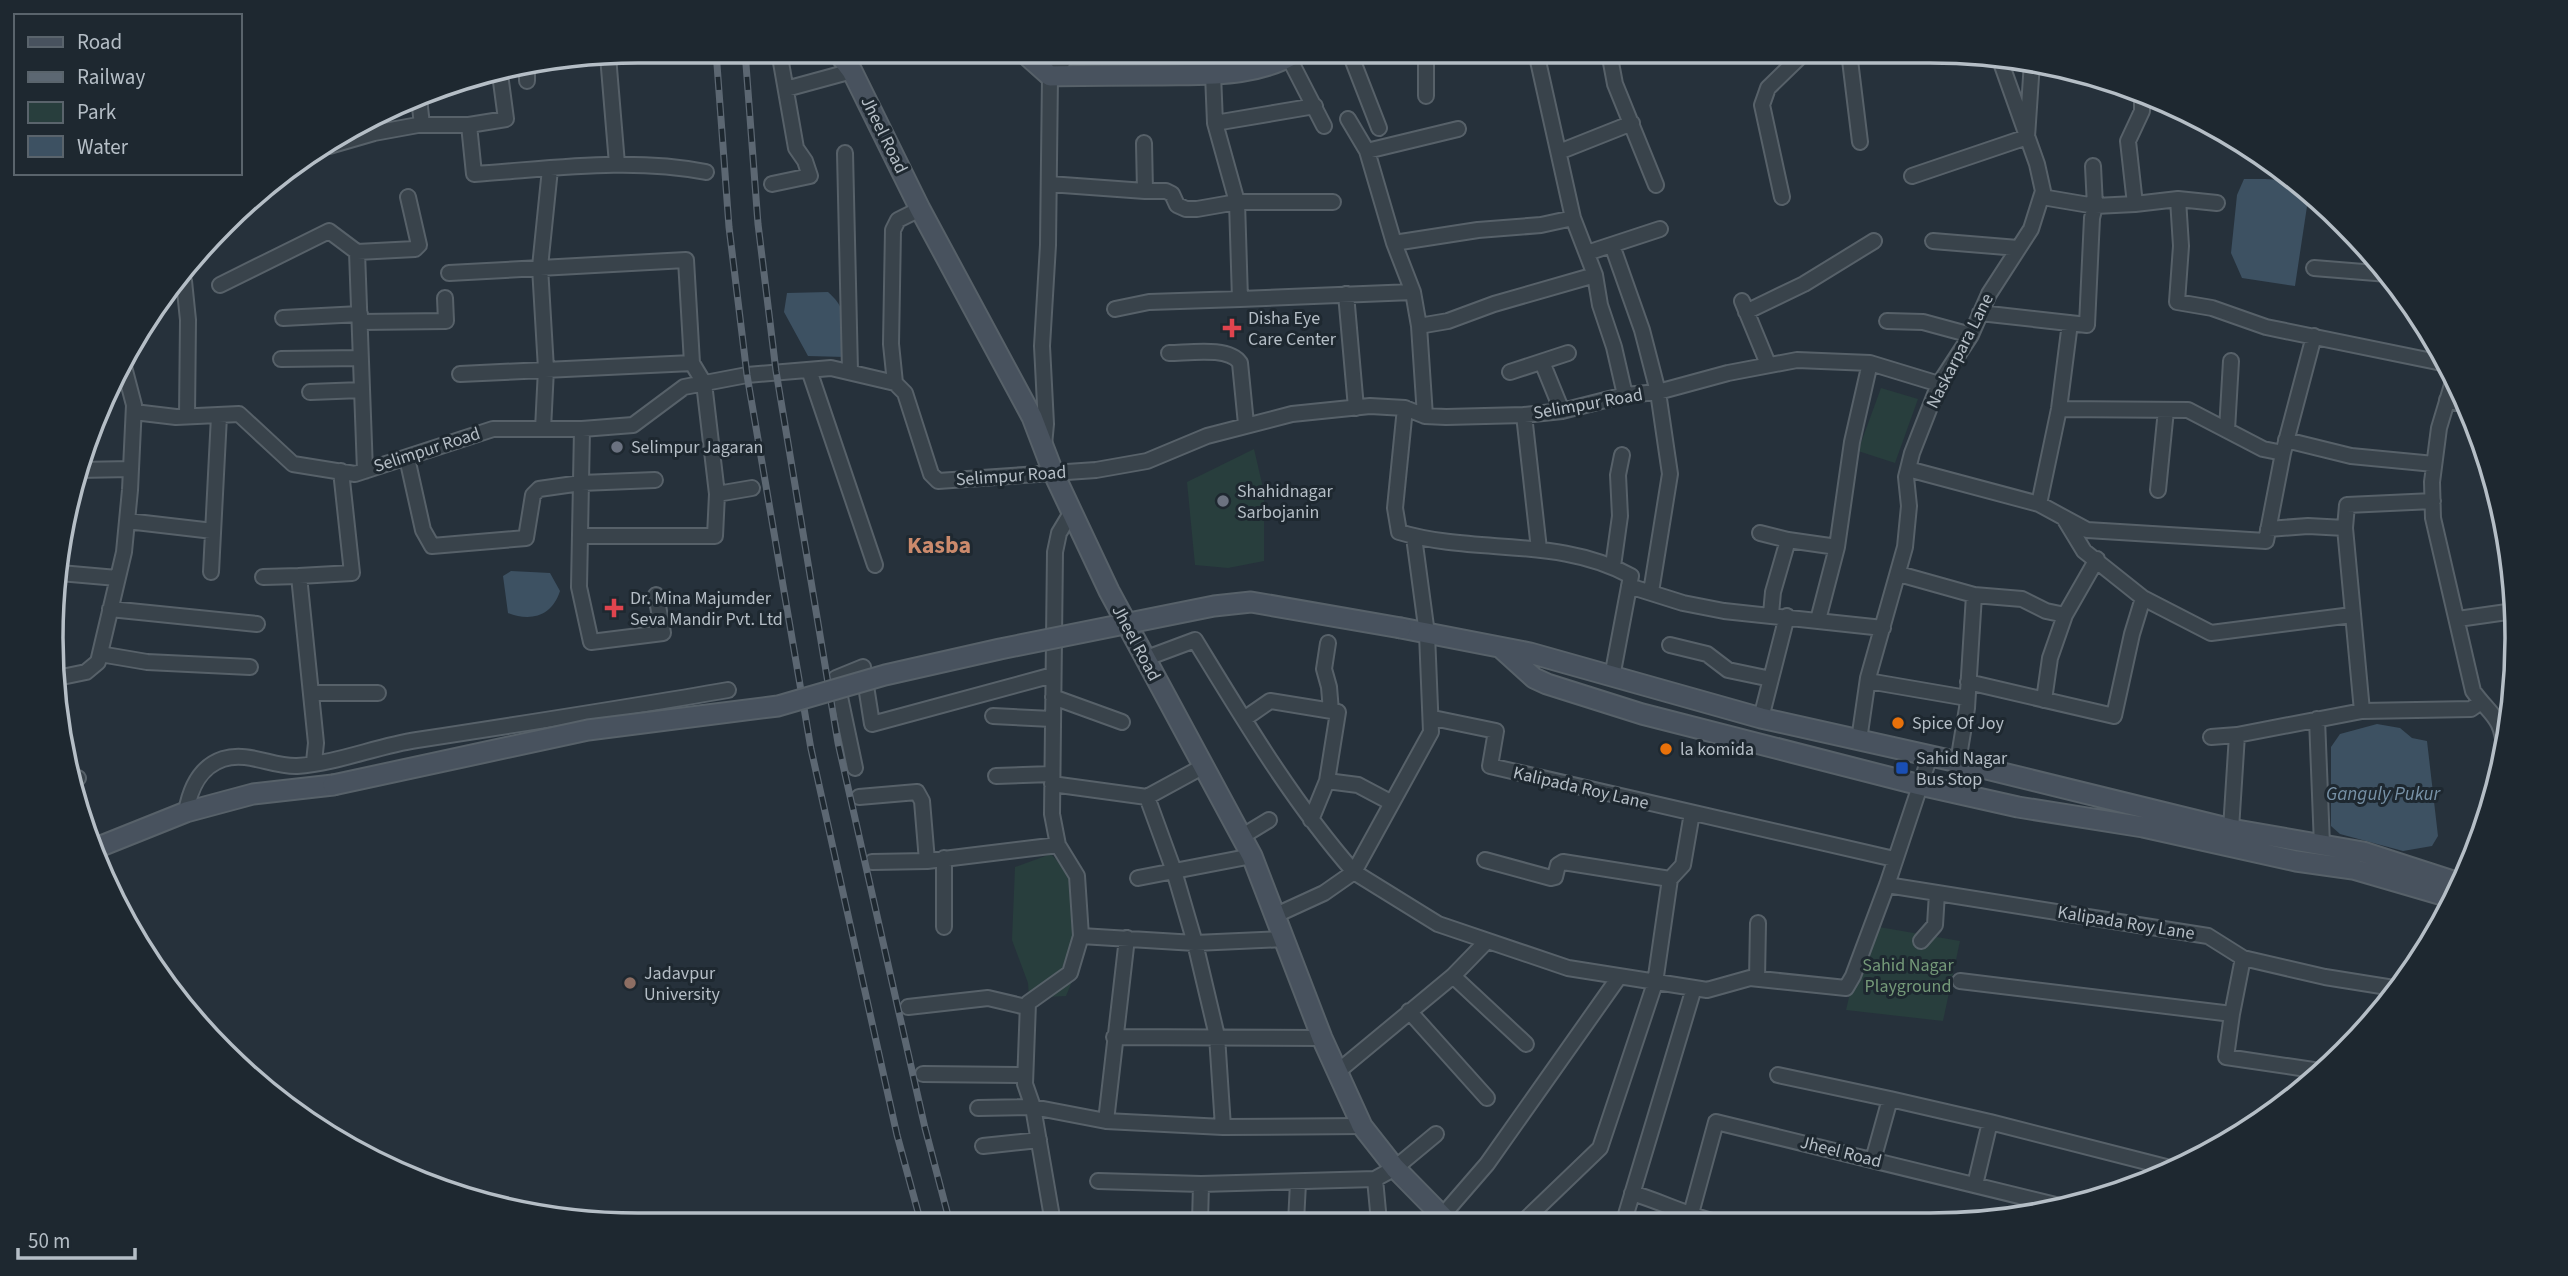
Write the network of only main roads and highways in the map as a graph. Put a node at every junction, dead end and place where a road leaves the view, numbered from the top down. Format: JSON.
{"nodes":[{"id":1,"x":846,"y":63,"type":"edge"},
{"id":2,"x":1035,"y":63,"type":"edge"},
{"id":3,"x":1273,"y":63,"type":"edge"},
{"id":4,"x":1502,"y":649,"type":"junction"},
{"id":5,"x":102,"y":845,"type":"edge"},
{"id":6,"x":2451,"y":880,"type":"edge"},
{"id":7,"x":2444,"y":896,"type":"edge"},
{"id":8,"x":1439,"y":1213,"type":"edge"}],
"edges":[{"from":1,"to":8,"type":"main road","name":"Jheel Road"},
{"from":2,"to":3,"type":"main road"},
{"from":4,"to":5,"type":"main road","bridge":true},
{"from":4,"to":6,"type":"main road"},
{"from":4,"to":7,"type":"main road"}]}
